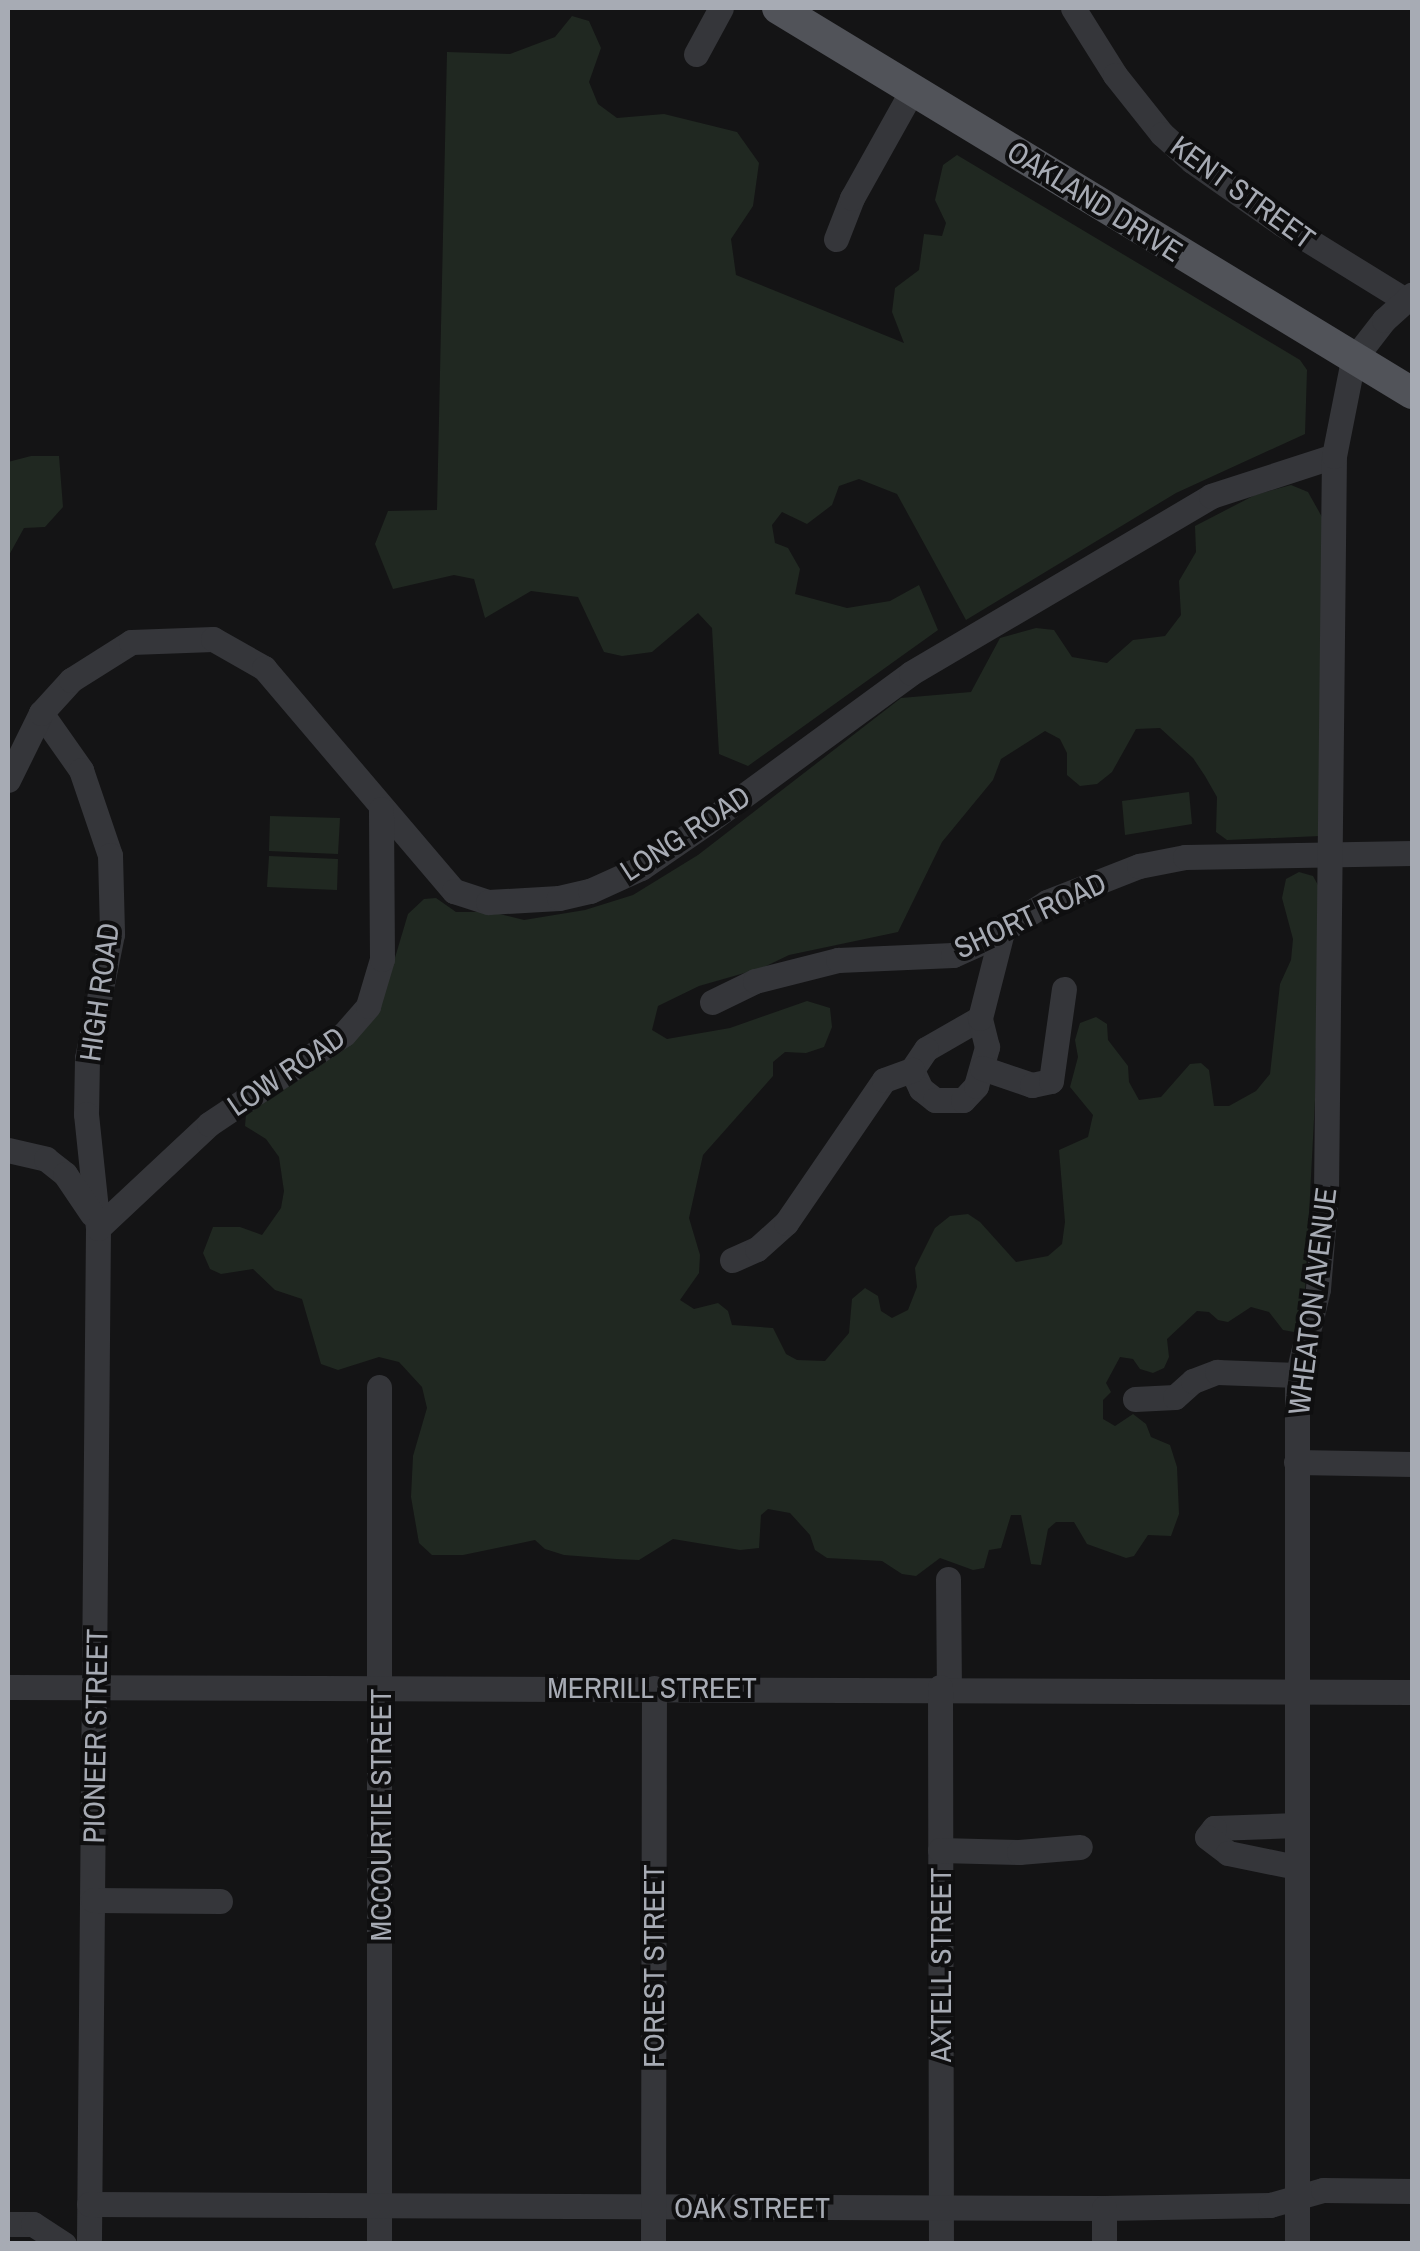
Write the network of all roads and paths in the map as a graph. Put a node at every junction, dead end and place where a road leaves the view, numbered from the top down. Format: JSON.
{"nodes":[{"id":1,"x":721,"y":8,"type":"edge"},
{"id":2,"x":778,"y":8,"type":"edge"},
{"id":3,"x":1072,"y":8,"type":"edge"},
{"id":4,"x":696,"y":54,"type":"dead end"},
{"id":5,"x":913,"y":89,"type":"junction"},
{"id":6,"x":836,"y":239,"type":"dead end"},
{"id":7,"x":1409,"y":297,"type":"edge"},
{"id":8,"x":1353,"y":360,"type":"junction"},
{"id":9,"x":1412,"y":393,"type":"edge"},
{"id":10,"x":1334,"y":456,"type":"junction"},
{"id":11,"x":41,"y":714,"type":"junction"},
{"id":12,"x":8,"y":780,"type":"edge"},
{"id":13,"x":381,"y":809,"type":"junction"},
{"id":14,"x":1332,"y":852,"type":"junction"},
{"id":15,"x":1412,"y":853,"type":"edge"},
{"id":16,"x":1003,"y":928,"type":"junction"},
{"id":17,"x":1064,"y":990,"type":"dead end"},
{"id":18,"x":712,"y":1002,"type":"dead end"},
{"id":19,"x":980,"y":1018,"type":"junction"},
{"id":20,"x":982,"y":1068,"type":"junction"},
{"id":21,"x":912,"y":1070,"type":"junction"},
{"id":22,"x":8,"y":1150,"type":"edge"},
{"id":23,"x":98,"y":1228,"type":"junction"},
{"id":24,"x":732,"y":1260,"type":"dead end"},
{"id":25,"x":1298,"y":1374,"type":"junction"},
{"id":26,"x":379,"y":1387,"type":"dead end"},
{"id":27,"x":1136,"y":1398,"type":"dead end"},
{"id":28,"x":1296,"y":1462,"type":"junction"},
{"id":29,"x":1412,"y":1464,"type":"edge"},
{"id":30,"x":948,"y":1579,"type":"dead end"},
{"id":31,"x":96,"y":1686,"type":"junction"},
{"id":32,"x":380,"y":1686,"type":"junction"},
{"id":33,"x":8,"y":1687,"type":"edge"},
{"id":34,"x":944,"y":1687,"type":"junction"},
{"id":35,"x":654,"y":1688,"type":"junction"},
{"id":36,"x":1296,"y":1692,"type":"junction"},
{"id":37,"x":1412,"y":1692,"type":"edge"},
{"id":38,"x":1296,"y":1825,"type":"junction"},
{"id":39,"x":1080,"y":1847,"type":"dead end"},
{"id":40,"x":940,"y":1850,"type":"junction"},
{"id":41,"x":1296,"y":1867,"type":"junction"},
{"id":42,"x":93,"y":1900,"type":"junction"},
{"id":43,"x":220,"y":1901,"type":"dead end"},
{"id":44,"x":1412,"y":2192,"type":"edge"},
{"id":45,"x":1297,"y":2200,"type":"junction"},
{"id":46,"x":89,"y":2204,"type":"junction"},
{"id":47,"x":379,"y":2206,"type":"junction"},
{"id":48,"x":652,"y":2206,"type":"junction"},
{"id":49,"x":941,"y":2207,"type":"junction"},
{"id":50,"x":1104,"y":2208,"type":"junction"},
{"id":51,"x":8,"y":2224,"type":"edge"},
{"id":52,"x":64,"y":2244,"type":"edge"},
{"id":53,"x":89,"y":2244,"type":"edge"},
{"id":54,"x":379,"y":2244,"type":"edge"},
{"id":55,"x":653,"y":2244,"type":"edge"},
{"id":56,"x":941,"y":2244,"type":"edge"},
{"id":57,"x":1104,"y":2244,"type":"edge"},
{"id":58,"x":1297,"y":2244,"type":"edge"}],
"edges":[{"from":1,"to":4,"type":"street"},
{"from":2,"to":5,"type":"main road","name":"OAKLAND DRIVE"},
{"from":3,"to":7,"type":"street","name":"KENT STREET"},
{"from":5,"to":6,"type":"street"},
{"from":5,"to":8,"type":"main road","name":"OAKLAND DRIVE"},
{"from":7,"to":8,"type":"street"},
{"from":8,"to":9,"type":"main road","name":"OAKLAND DRIVE"},
{"from":8,"to":10,"type":"street","name":"WHEATON AVENUE"},
{"from":10,"to":13,"type":"street","name":"LONG ROAD"},
{"from":10,"to":14,"type":"street","name":"WHEATON AVENUE"},
{"from":11,"to":12,"type":"street","name":"LONG ROAD"},
{"from":11,"to":13,"type":"street","name":"LONG ROAD"},
{"from":11,"to":23,"type":"street","name":"HIGH ROAD"},
{"from":13,"to":23,"type":"street","name":"LOW ROAD"},
{"from":14,"to":15,"type":"street","name":"SHORT ROAD"},
{"from":14,"to":16,"type":"street","name":"SHORT ROAD"},
{"from":14,"to":25,"type":"street","name":"WHEATON AVENUE"},
{"from":16,"to":18,"type":"street","name":"SHORT ROAD"},
{"from":16,"to":19,"type":"street"},
{"from":17,"to":20,"type":"street"},
{"from":19,"to":20,"type":"street"},
{"from":19,"to":21,"type":"street"},
{"from":20,"to":21,"type":"street"},
{"from":21,"to":24,"type":"street"},
{"from":22,"to":23,"type":"street"},
{"from":23,"to":31,"type":"street","name":"PIONEER STREET"},
{"from":25,"to":27,"type":"street"},
{"from":25,"to":28,"type":"street","name":"WHEATON AVENUE"},
{"from":26,"to":32,"type":"street","name":"MCCOURTIE STREET"},
{"from":28,"to":29,"type":"street"},
{"from":28,"to":36,"type":"street","name":"WHEATON AVENUE"},
{"from":30,"to":34,"type":"street","name":"AXTELL STREET"},
{"from":31,"to":32,"type":"street","name":"MERRILL STREET"},
{"from":31,"to":33,"type":"street","name":"MERRILL STREET"},
{"from":31,"to":42,"type":"street","name":"PIONEER STREET"},
{"from":32,"to":35,"type":"street","name":"MERRILL STREET"},
{"from":32,"to":47,"type":"street","name":"MCCOURTIE STREET"},
{"from":34,"to":35,"type":"street","name":"MERRILL STREET"},
{"from":34,"to":36,"type":"street","name":"MERRILL STREET"},
{"from":34,"to":40,"type":"street","name":"AXTELL STREET"},
{"from":35,"to":48,"type":"street","name":"FOREST STREET"},
{"from":36,"to":37,"type":"street","name":"MERRILL STREET"},
{"from":36,"to":38,"type":"street","name":"WHEATON AVENUE"},
{"from":38,"to":41,"type":"street","name":"WHEATON AVENUE"},
{"from":38,"to":41,"type":"street"},
{"from":39,"to":40,"type":"street"},
{"from":40,"to":49,"type":"street","name":"AXTELL STREET"},
{"from":41,"to":45,"type":"street","name":"WHEATON AVENUE"},
{"from":42,"to":43,"type":"street"},
{"from":42,"to":46,"type":"street","name":"PIONEER STREET"},
{"from":44,"to":45,"type":"street","name":"OAK STREET"},
{"from":45,"to":50,"type":"street","name":"OAK STREET"},
{"from":45,"to":58,"type":"street","name":"WHEATON AVENUE"},
{"from":46,"to":47,"type":"street","name":"OAK STREET"},
{"from":46,"to":53,"type":"street","name":"PIONEER STREET"},
{"from":47,"to":48,"type":"street","name":"OAK STREET"},
{"from":47,"to":54,"type":"street","name":"MCCOURTIE STREET"},
{"from":48,"to":49,"type":"street","name":"OAK STREET"},
{"from":48,"to":55,"type":"street","name":"FOREST STREET"},
{"from":49,"to":50,"type":"street","name":"OAK STREET"},
{"from":49,"to":56,"type":"street","name":"AXTELL STREET"},
{"from":50,"to":57,"type":"street"},
{"from":51,"to":52,"type":"street"}]}
